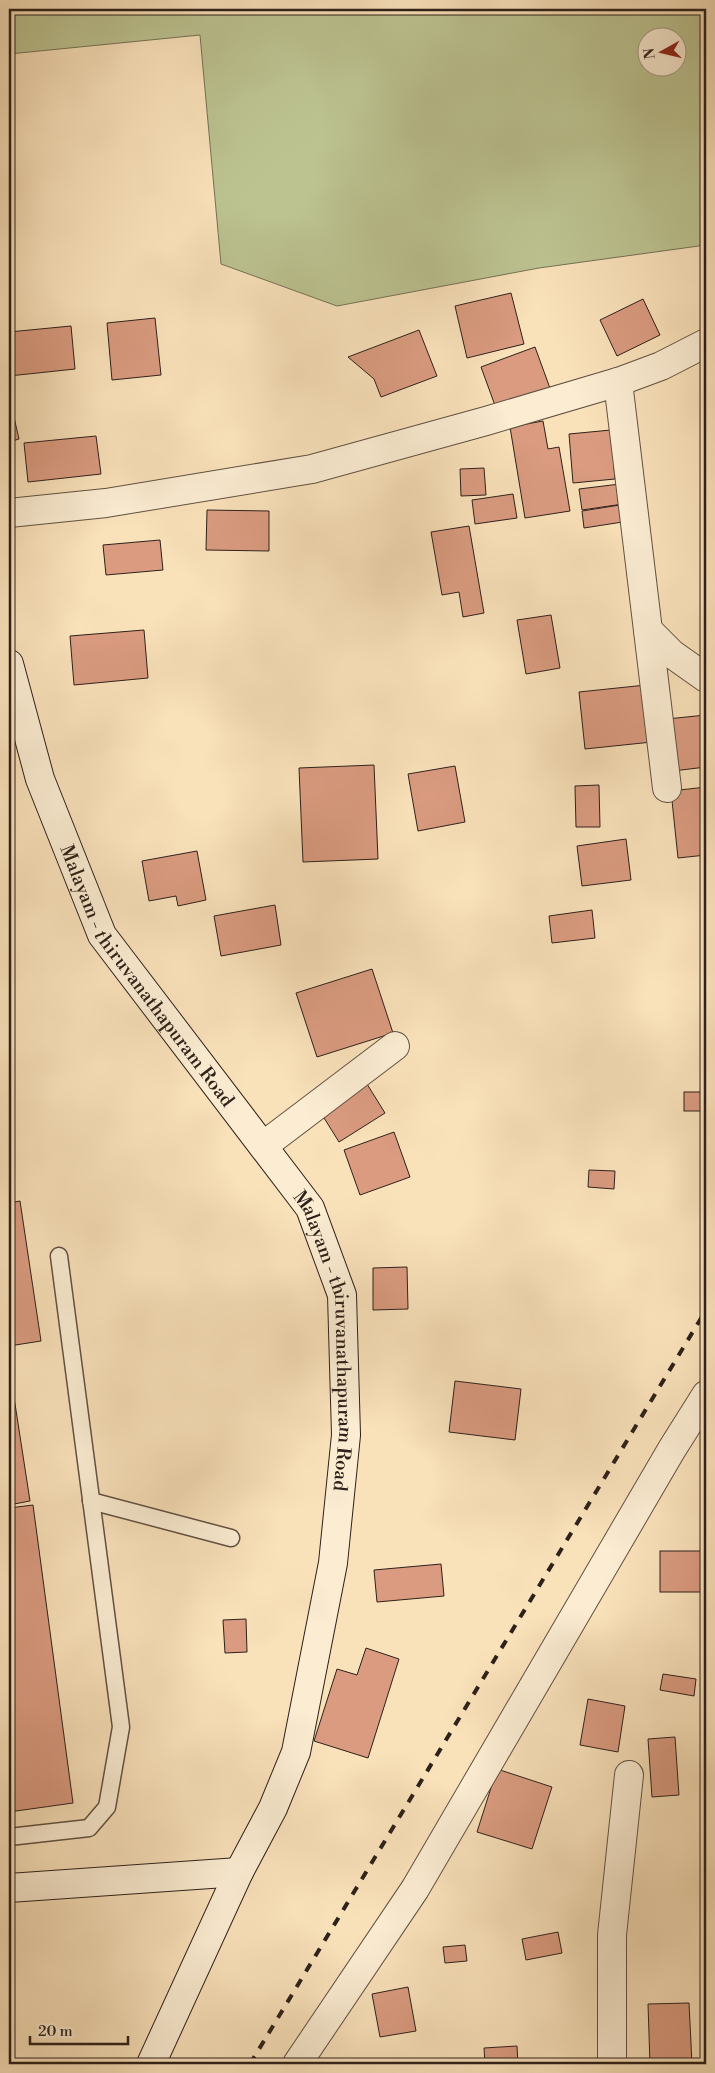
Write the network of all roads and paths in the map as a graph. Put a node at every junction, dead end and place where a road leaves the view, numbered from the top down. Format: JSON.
{"nodes":[{"id":1,"x":706,"y":343,"type":"edge"},
{"id":2,"x":618,"y":382,"type":"junction"},
{"id":3,"x":9,"y":513,"type":"edge"},
{"id":4,"x":648,"y":630,"type":"junction"},
{"id":5,"x":9,"y":664,"type":"edge"},
{"id":6,"x":706,"y":678,"type":"edge"},
{"id":7,"x":667,"y":788,"type":"dead end"},
{"id":8,"x":395,"y":1046,"type":"dead end"},
{"id":9,"x":264,"y":1146,"type":"junction"},
{"id":10,"x":59,"y":1256,"type":"dead end"},
{"id":11,"x":706,"y":1395,"type":"edge"},
{"id":12,"x":91,"y":1501,"type":"junction"},
{"id":13,"x":231,"y":1538,"type":"dead end"},
{"id":14,"x":628,"y":1775,"type":"dead end"},
{"id":15,"x":9,"y":1836,"type":"edge"},
{"id":16,"x":239,"y":1872,"type":"junction"},
{"id":17,"x":9,"y":1888,"type":"edge"},
{"id":18,"x":151,"y":2064,"type":"edge"},
{"id":19,"x":297,"y":2064,"type":"edge"},
{"id":20,"x":612,"y":2064,"type":"edge"}],
"edges":[{"from":1,"to":2,"type":"street"},
{"from":2,"to":3,"type":"street"},
{"from":2,"to":4,"type":"street"},
{"from":4,"to":6,"type":"street"},
{"from":4,"to":7,"type":"street"},
{"from":5,"to":9,"type":"street","name":"Malayam - thiruvanathapuram Road"},
{"from":8,"to":9,"type":"street"},
{"from":9,"to":16,"type":"street","name":"Malayam - thiruvanathapuram Road"},
{"from":10,"to":12,"type":"lane"},
{"from":11,"to":19,"type":"street"},
{"from":12,"to":13,"type":"lane"},
{"from":12,"to":15,"type":"lane"},
{"from":14,"to":20,"type":"street"},
{"from":16,"to":17,"type":"street"},
{"from":16,"to":18,"type":"street","name":"Malayam - thiruvanathapuram Road"}]}
